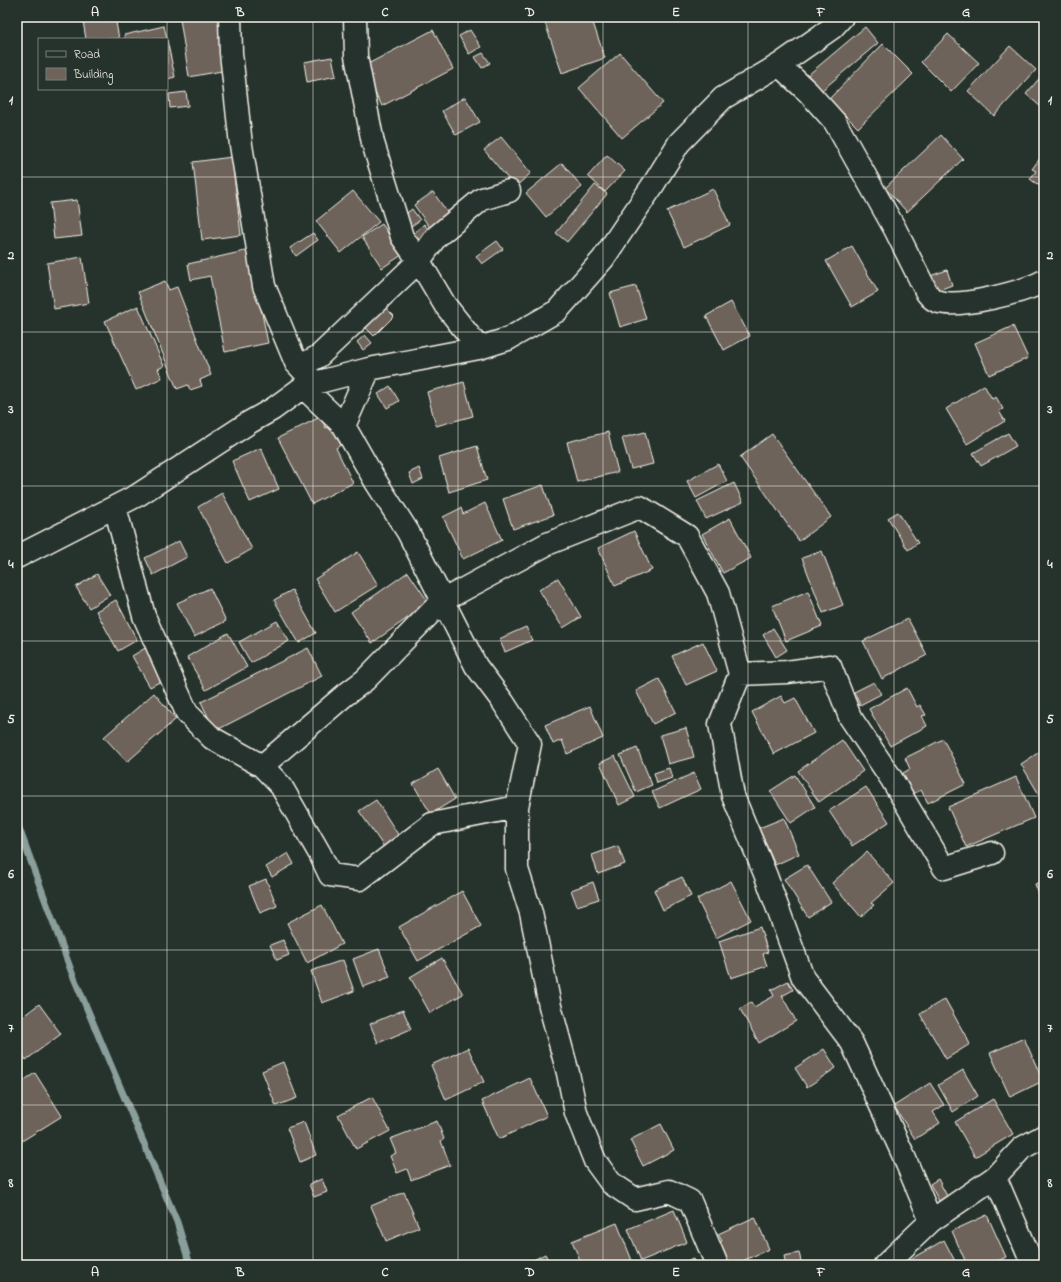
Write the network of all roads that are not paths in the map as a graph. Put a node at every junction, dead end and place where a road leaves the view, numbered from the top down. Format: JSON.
{"nodes":[{"id":1,"x":230,"y":17,"type":"edge"},
{"id":2,"x":355,"y":17,"type":"edge"},
{"id":3,"x":842,"y":17,"type":"edge"},
{"id":4,"x":779,"y":65,"type":"junction"},
{"id":5,"x":509,"y":191,"type":"dead end"},
{"id":6,"x":419,"y":261,"type":"junction"},
{"id":7,"x":1044,"y":281,"type":"edge"},
{"id":8,"x":479,"y":348,"type":"junction"},
{"id":9,"x":296,"y":363,"type":"junction"},
{"id":10,"x":369,"y":369,"type":"junction"},
{"id":11,"x":309,"y":385,"type":"junction"},
{"id":12,"x":344,"y":426,"type":"junction"},
{"id":13,"x":115,"y":507,"type":"junction"},
{"id":14,"x":17,"y":557,"type":"edge"},
{"id":15,"x":442,"y":601,"type":"junction"},
{"id":16,"x":740,"y":674,"type":"junction"},
{"id":17,"x":262,"y":766,"type":"junction"},
{"id":18,"x":517,"y":807,"type":"junction"},
{"id":19,"x":992,"y":853,"type":"dead end"},
{"id":20,"x":1044,"y":1136,"type":"edge"},
{"id":21,"x":995,"y":1177,"type":"junction"},
{"id":22,"x":931,"y":1221,"type":"junction"},
{"id":23,"x":717,"y":1265,"type":"edge"},
{"id":24,"x":885,"y":1265,"type":"edge"},
{"id":25,"x":1033,"y":1265,"type":"edge"}],
"edges":[{"from":1,"to":9,"type":"street"},
{"from":2,"to":6,"type":"street"},
{"from":3,"to":4,"type":"street"},
{"from":4,"to":7,"type":"street"},
{"from":4,"to":8,"type":"street"},
{"from":5,"to":6,"type":"street"},
{"from":6,"to":8,"type":"street"},
{"from":6,"to":9,"type":"street"},
{"from":8,"to":10,"type":"street"},
{"from":9,"to":11,"type":"street"},
{"from":10,"to":11,"type":"street"},
{"from":10,"to":12,"type":"street"},
{"from":11,"to":12,"type":"street"},
{"from":11,"to":13,"type":"street"},
{"from":12,"to":15,"type":"street"},
{"from":13,"to":14,"type":"street"},
{"from":13,"to":17,"type":"street"},
{"from":15,"to":16,"type":"street"},
{"from":15,"to":17,"type":"street"},
{"from":15,"to":18,"type":"street"},
{"from":16,"to":19,"type":"street"},
{"from":16,"to":22,"type":"street"},
{"from":17,"to":18,"type":"street"},
{"from":18,"to":23,"type":"street"},
{"from":20,"to":21,"type":"street"},
{"from":21,"to":22,"type":"street"},
{"from":21,"to":25,"type":"street"},
{"from":22,"to":24,"type":"street"}]}
